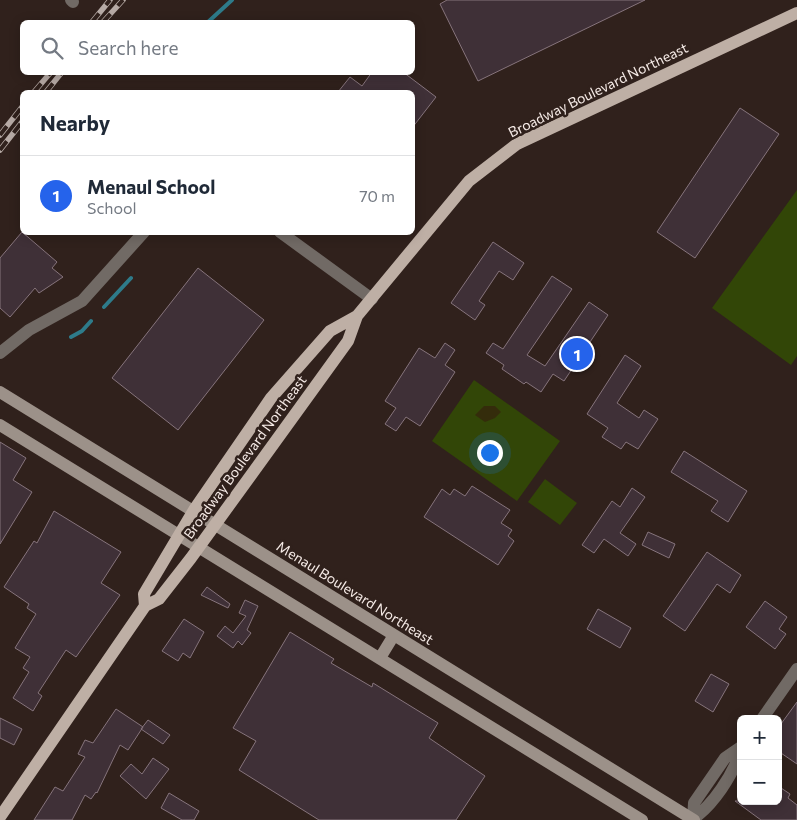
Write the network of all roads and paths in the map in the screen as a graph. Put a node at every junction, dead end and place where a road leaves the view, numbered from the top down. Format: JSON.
{"nodes":[{"id":1,"x":797,"y":13,"type":"edge"},
{"id":2,"x":141,"y":235,"type":"edge"},
{"id":3,"x":284,"y":235,"type":"edge"},
{"id":4,"x":372,"y":299,"type":"junction"},
{"id":5,"x":358,"y":316,"type":"junction"},
{"id":6,"x":0,"y":353,"type":"edge"},
{"id":7,"x":0,"y":392,"type":"edge"},
{"id":8,"x":0,"y":425,"type":"edge"},
{"id":9,"x":194,"y":510,"type":"junction"},
{"id":10,"x":216,"y":524,"type":"junction"},
{"id":11,"x":180,"y":535,"type":"junction"},
{"id":12,"x":199,"y":547,"type":"junction"},
{"id":13,"x":145,"y":606,"type":"junction"},
{"id":14,"x":394,"y":635,"type":"junction"},
{"id":15,"x":380,"y":658,"type":"junction"},
{"id":16,"x":797,"y":669,"type":"edge"},
{"id":17,"x":765,"y":715,"type":"edge"},
{"id":18,"x":737,"y":750,"type":"edge"},
{"id":19,"x":738,"y":760,"type":"edge"},
{"id":20,"x":0,"y":817,"type":"edge"},
{"id":21,"x":642,"y":820,"type":"edge"},
{"id":22,"x":693,"y":820,"type":"edge"}],
"edges":[{"from":1,"to":4,"type":"main road","name":"Broadway Boulevard Northeast"},
{"from":2,"to":6,"type":"street"},
{"from":3,"to":4,"type":"street"},
{"from":4,"to":5,"type":"main road","name":"Broadway Boulevard Northeast"},
{"from":5,"to":9,"type":"main road","name":"Broadway Boulevard Northeast"},
{"from":5,"to":10,"type":"main road","name":"Broadway Boulevard Northeast"},
{"from":7,"to":9,"type":"main road","name":"Menaul Boulevard Northeast"},
{"from":8,"to":11,"type":"main road"},
{"from":9,"to":10,"type":"main road","name":"Menaul Boulevard Northeast"},
{"from":9,"to":11,"type":"main road","name":"Broadway Boulevard Northeast"},
{"from":10,"to":12,"type":"main road","name":"Broadway Boulevard Northeast"},
{"from":10,"to":14,"type":"main road","name":"Menaul Boulevard Northeast"},
{"from":11,"to":12,"type":"main road"},
{"from":11,"to":13,"type":"main road","name":"Broadway Boulevard Northeast"},
{"from":12,"to":13,"type":"main road","name":"Broadway Boulevard Northeast"},
{"from":12,"to":15,"type":"main road"},
{"from":13,"to":20,"type":"main road","name":"Broadway Boulevard Northeast"},
{"from":14,"to":15,"type":"main road"},
{"from":14,"to":22,"type":"main road","name":"Menaul Boulevard Northeast"},
{"from":15,"to":21,"type":"main road"},
{"from":16,"to":17,"type":"street"},
{"from":18,"to":22,"type":"street"},
{"from":19,"to":22,"type":"street"}]}
